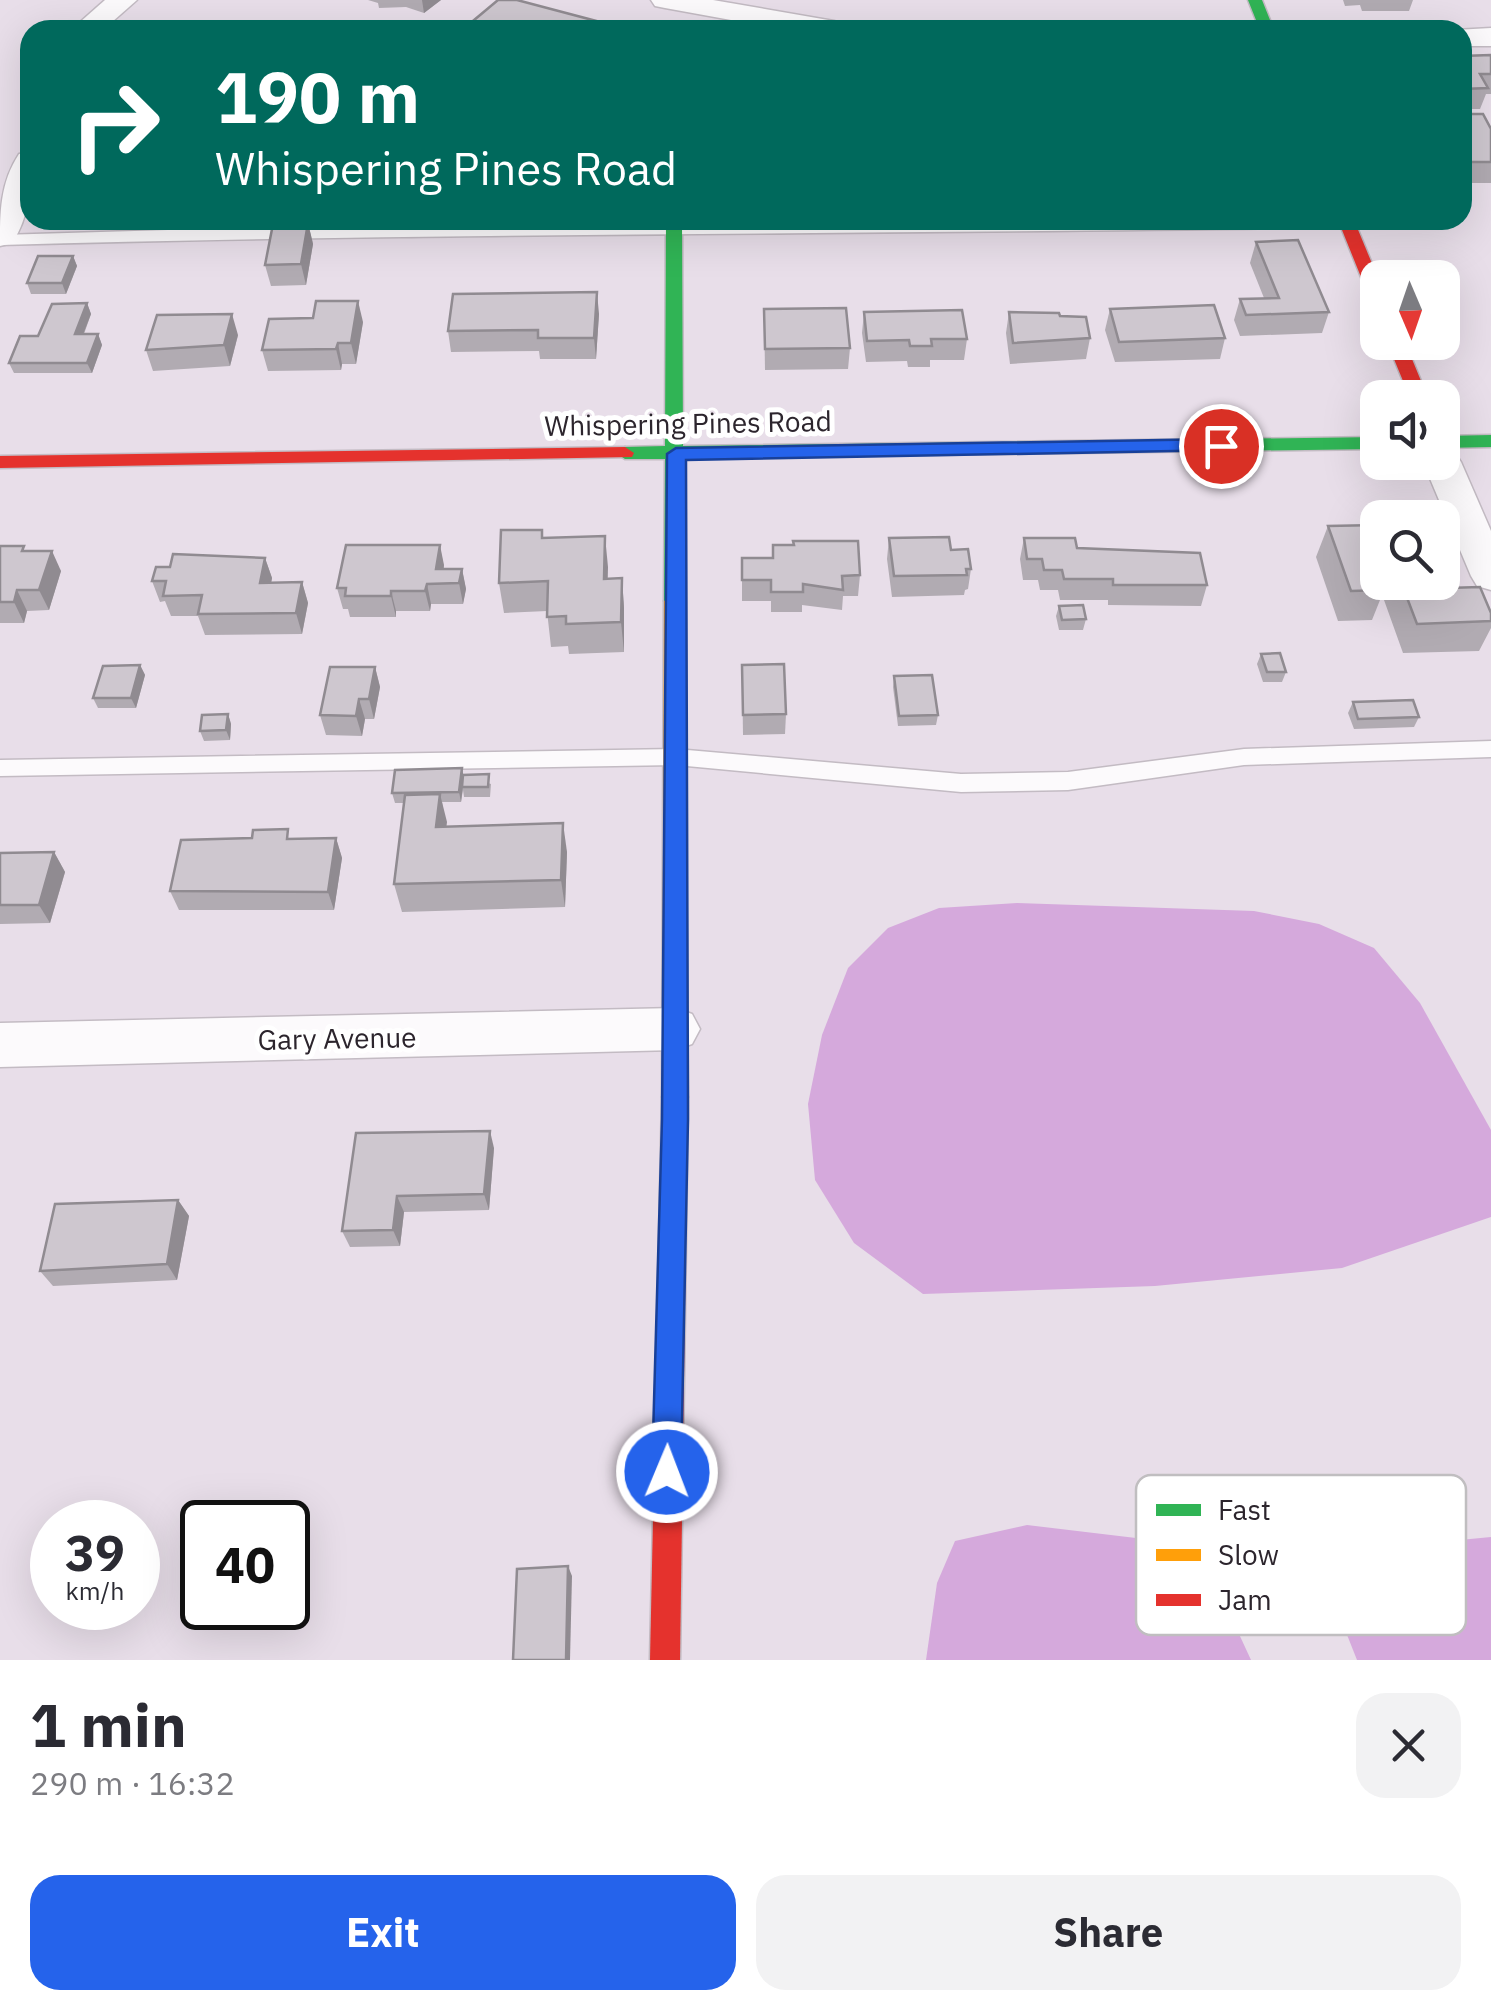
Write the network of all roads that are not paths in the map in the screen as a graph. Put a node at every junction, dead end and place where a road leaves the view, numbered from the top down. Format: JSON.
{"nodes":[{"id":1,"x":123,"y":0,"type":"edge"},
{"id":2,"x":668,"y":10,"type":"edge"},
{"id":3,"x":98,"y":20,"type":"edge"},
{"id":4,"x":751,"y":20,"type":"edge"},
{"id":5,"x":20,"y":187,"type":"edge"},
{"id":6,"x":346,"y":230,"type":"edge"},
{"id":7,"x":674,"y":230,"type":"edge"},
{"id":8,"x":1350,"y":230,"type":"edge"},
{"id":9,"x":0,"y":238,"type":"edge"},
{"id":10,"x":1362,"y":260,"type":"edge"},
{"id":11,"x":1491,"y":441,"type":"edge"},
{"id":12,"x":1460,"y":442,"type":"edge"},
{"id":13,"x":1360,"y":443,"type":"edge"},
{"id":14,"x":676,"y":454,"type":"junction"},
{"id":15,"x":0,"y":462,"type":"edge"},
{"id":16,"x":1450,"y":480,"type":"edge"},
{"id":17,"x":1491,"y":576,"type":"edge"},
{"id":18,"x":1491,"y":749,"type":"edge"},
{"id":19,"x":676,"y":758,"type":"junction"},
{"id":20,"x":0,"y":768,"type":"edge"},
{"id":21,"x":674,"y":1029,"type":"junction"},
{"id":22,"x":0,"y":1044,"type":"edge"},
{"id":23,"x":665,"y":1660,"type":"edge"}],
"edges":[{"from":1,"to":3,"type":"street"},
{"from":2,"to":4,"type":"street"},
{"from":5,"to":9,"type":"street"},
{"from":6,"to":9,"type":"lane"},
{"from":7,"to":14,"type":"street"},
{"from":8,"to":10,"type":"street"},
{"from":11,"to":12,"type":"street"},
{"from":13,"to":14,"type":"street","name":"Whispering Pines Road"},
{"from":14,"to":15,"type":"street","name":"Whispering Pines Road"},
{"from":14,"to":19,"type":"street"},
{"from":16,"to":17,"type":"street"},
{"from":18,"to":19,"type":"lane"},
{"from":19,"to":20,"type":"lane"},
{"from":19,"to":21,"type":"street"},
{"from":21,"to":22,"type":"street","name":"Gary Avenue"},
{"from":21,"to":23,"type":"street"}]}
